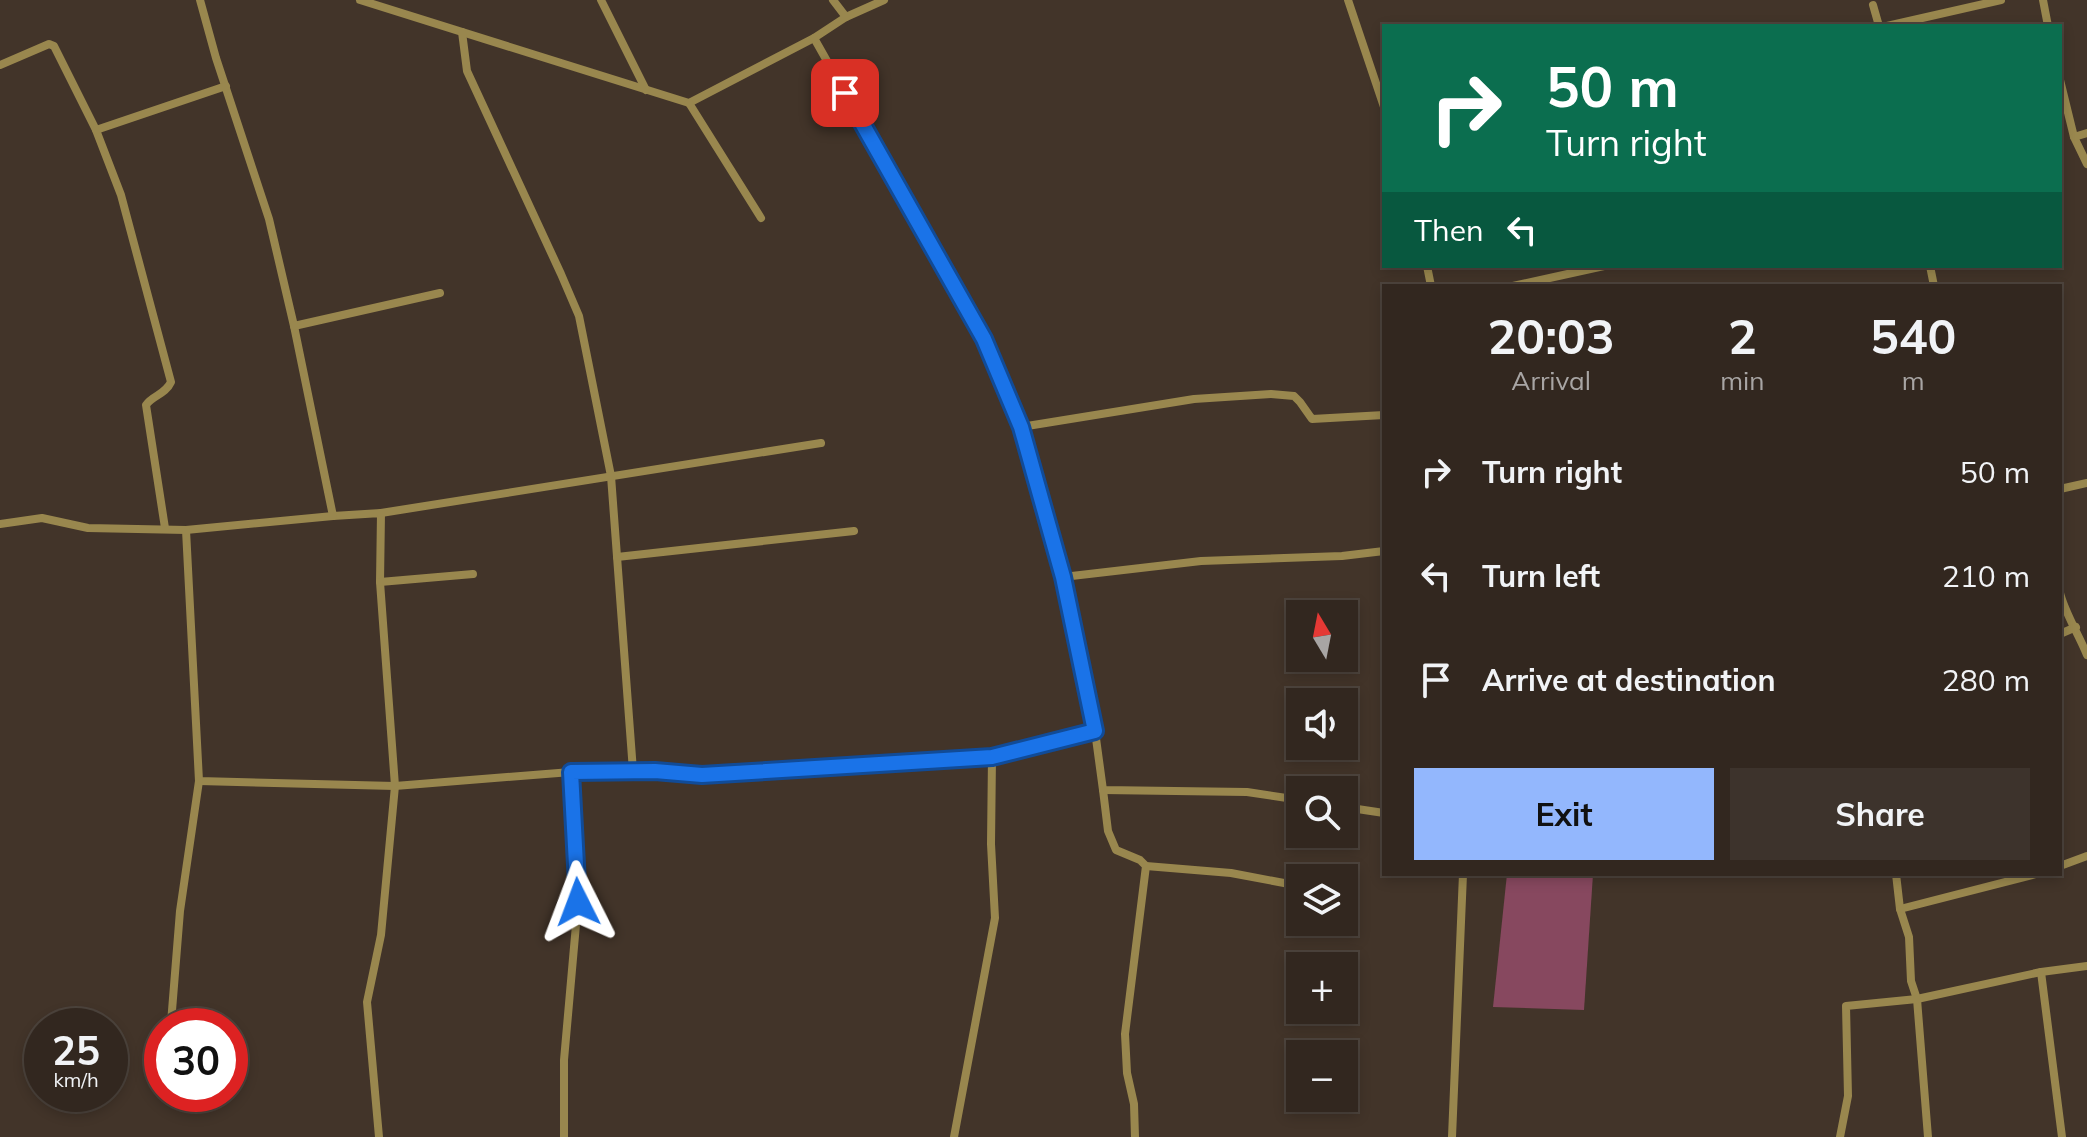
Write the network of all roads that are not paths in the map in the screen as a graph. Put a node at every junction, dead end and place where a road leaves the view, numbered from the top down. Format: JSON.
{"nodes":[{"id":1,"x":200,"y":0,"type":"edge"},
{"id":2,"x":360,"y":0,"type":"edge"},
{"id":3,"x":601,"y":0,"type":"edge"},
{"id":4,"x":833,"y":0,"type":"edge"},
{"id":5,"x":884,"y":0,"type":"edge"},
{"id":6,"x":1348,"y":0,"type":"edge"},
{"id":7,"x":2001,"y":0,"type":"edge"},
{"id":8,"x":2043,"y":0,"type":"edge"},
{"id":9,"x":1873,"y":5,"type":"dead end"},
{"id":10,"x":846,"y":17,"type":"junction"},
{"id":11,"x":1878,"y":24,"type":"edge"},
{"id":12,"x":1896,"y":24,"type":"edge"},
{"id":13,"x":2048,"y":24,"type":"edge"},
{"id":14,"x":462,"y":32,"type":"junction"},
{"id":15,"x":814,"y":38,"type":"junction"},
{"id":16,"x":0,"y":65,"type":"edge"},
{"id":17,"x":226,"y":86,"type":"junction"},
{"id":18,"x":2062,"y":88,"type":"edge"},
{"id":19,"x":646,"y":90,"type":"junction"},
{"id":20,"x":1382,"y":101,"type":"edge"},
{"id":21,"x":689,"y":103,"type":"junction"},
{"id":22,"x":96,"y":130,"type":"junction"},
{"id":23,"x":2087,"y":133,"type":"edge"},
{"id":24,"x":2074,"y":137,"type":"junction"},
{"id":25,"x":2087,"y":164,"type":"edge"},
{"id":26,"x":761,"y":218,"type":"dead end"},
{"id":27,"x":1595,"y":268,"type":"edge"},
{"id":28,"x":1522,"y":284,"type":"edge"},
{"id":29,"x":440,"y":293,"type":"dead end"},
{"id":30,"x":294,"y":326,"type":"junction"},
{"id":31,"x":1382,"y":415,"type":"edge"},
{"id":32,"x":1021,"y":427,"type":"junction"},
{"id":33,"x":821,"y":443,"type":"dead end"},
{"id":34,"x":611,"y":476,"type":"junction"},
{"id":35,"x":2087,"y":483,"type":"edge"},
{"id":36,"x":2062,"y":489,"type":"edge"},
{"id":37,"x":381,"y":513,"type":"junction"},
{"id":38,"x":333,"y":516,"type":"junction"},
{"id":39,"x":0,"y":524,"type":"edge"},
{"id":40,"x":165,"y":528,"type":"junction"},
{"id":41,"x":186,"y":530,"type":"junction"},
{"id":42,"x":854,"y":531,"type":"dead end"},
{"id":43,"x":1382,"y":551,"type":"edge"},
{"id":44,"x":617,"y":557,"type":"junction"},
{"id":45,"x":473,"y":574,"type":"dead end"},
{"id":46,"x":1063,"y":577,"type":"junction"},
{"id":47,"x":380,"y":582,"type":"junction"},
{"id":48,"x":2062,"y":601,"type":"edge"},
{"id":49,"x":2076,"y":627,"type":"junction"},
{"id":50,"x":2062,"y":633,"type":"edge"},
{"id":51,"x":2087,"y":655,"type":"edge"},
{"id":52,"x":1095,"y":731,"type":"junction"},
{"id":53,"x":992,"y":757,"type":"junction"},
{"id":54,"x":633,"y":771,"type":"junction"},
{"id":55,"x":571,"y":772,"type":"junction"},
{"id":56,"x":199,"y":781,"type":"junction"},
{"id":57,"x":395,"y":786,"type":"junction"},
{"id":58,"x":1103,"y":790,"type":"junction"},
{"id":59,"x":1286,"y":798,"type":"edge"},
{"id":60,"x":1358,"y":809,"type":"edge"},
{"id":61,"x":1382,"y":813,"type":"edge"},
{"id":62,"x":2087,"y":856,"type":"edge"},
{"id":63,"x":2062,"y":865,"type":"edge"},
{"id":64,"x":1146,"y":866,"type":"junction"},
{"id":65,"x":1463,"y":876,"type":"edge"},
{"id":66,"x":1896,"y":876,"type":"edge"},
{"id":67,"x":2028,"y":876,"type":"edge"},
{"id":68,"x":1286,"y":883,"type":"edge"},
{"id":69,"x":1900,"y":909,"type":"junction"},
{"id":70,"x":2087,"y":966,"type":"edge"},
{"id":71,"x":2041,"y":972,"type":"junction"},
{"id":72,"x":1917,"y":999,"type":"junction"},
{"id":73,"x":172,"y":1008,"type":"edge"},
{"id":74,"x":379,"y":1137,"type":"edge"},
{"id":75,"x":564,"y":1137,"type":"edge"},
{"id":76,"x":954,"y":1137,"type":"edge"},
{"id":77,"x":1135,"y":1137,"type":"edge"},
{"id":78,"x":1452,"y":1137,"type":"edge"},
{"id":79,"x":1840,"y":1137,"type":"edge"},
{"id":80,"x":1928,"y":1137,"type":"edge"},
{"id":81,"x":2062,"y":1137,"type":"edge"}],
"edges":[{"from":1,"to":17,"type":"street"},
{"from":2,"to":14,"type":"street"},
{"from":3,"to":19,"type":"street"},
{"from":4,"to":10,"type":"street"},
{"from":5,"to":10,"type":"street"},
{"from":6,"to":20,"type":"street"},
{"from":7,"to":12,"type":"street"},
{"from":8,"to":13,"type":"street"},
{"from":9,"to":11,"type":"street"},
{"from":10,"to":15,"type":"street"},
{"from":14,"to":19,"type":"street"},
{"from":14,"to":34,"type":"street"},
{"from":15,"to":21,"type":"street"},
{"from":15,"to":32,"type":"street"},
{"from":16,"to":22,"type":"street"},
{"from":17,"to":22,"type":"street"},
{"from":17,"to":30,"type":"street"},
{"from":18,"to":24,"type":"street"},
{"from":19,"to":21,"type":"street"},
{"from":21,"to":26,"type":"street"},
{"from":22,"to":40,"type":"street"},
{"from":23,"to":24,"type":"street"},
{"from":24,"to":25,"type":"street"},
{"from":27,"to":28,"type":"street"},
{"from":29,"to":30,"type":"street"},
{"from":30,"to":38,"type":"street"},
{"from":31,"to":32,"type":"street"},
{"from":32,"to":46,"type":"street"},
{"from":33,"to":34,"type":"street"},
{"from":34,"to":37,"type":"street"},
{"from":34,"to":44,"type":"street"},
{"from":35,"to":36,"type":"street"},
{"from":37,"to":38,"type":"street"},
{"from":37,"to":47,"type":"street"},
{"from":38,"to":41,"type":"street"},
{"from":39,"to":40,"type":"street"},
{"from":40,"to":41,"type":"street"},
{"from":41,"to":56,"type":"street"},
{"from":42,"to":44,"type":"street"},
{"from":43,"to":46,"type":"street"},
{"from":44,"to":54,"type":"street"},
{"from":45,"to":47,"type":"street"},
{"from":46,"to":52,"type":"street"},
{"from":47,"to":57,"type":"street"},
{"from":48,"to":49,"type":"street"},
{"from":49,"to":50,"type":"street"},
{"from":49,"to":51,"type":"street"},
{"from":52,"to":53,"type":"street"},
{"from":52,"to":58,"type":"street"},
{"from":53,"to":54,"type":"street"},
{"from":53,"to":76,"type":"street"},
{"from":54,"to":55,"type":"street"},
{"from":55,"to":57,"type":"street"},
{"from":55,"to":75,"type":"street"},
{"from":56,"to":57,"type":"street"},
{"from":56,"to":73,"type":"street"},
{"from":57,"to":74,"type":"street"},
{"from":58,"to":59,"type":"street"},
{"from":58,"to":64,"type":"street"},
{"from":60,"to":61,"type":"street"},
{"from":62,"to":63,"type":"street"},
{"from":64,"to":68,"type":"street"},
{"from":64,"to":77,"type":"street"},
{"from":65,"to":78,"type":"street"},
{"from":66,"to":69,"type":"street"},
{"from":67,"to":69,"type":"street"},
{"from":69,"to":72,"type":"street"},
{"from":70,"to":71,"type":"street"},
{"from":71,"to":72,"type":"street"},
{"from":71,"to":81,"type":"street"},
{"from":72,"to":79,"type":"street"},
{"from":72,"to":80,"type":"street"}]}
